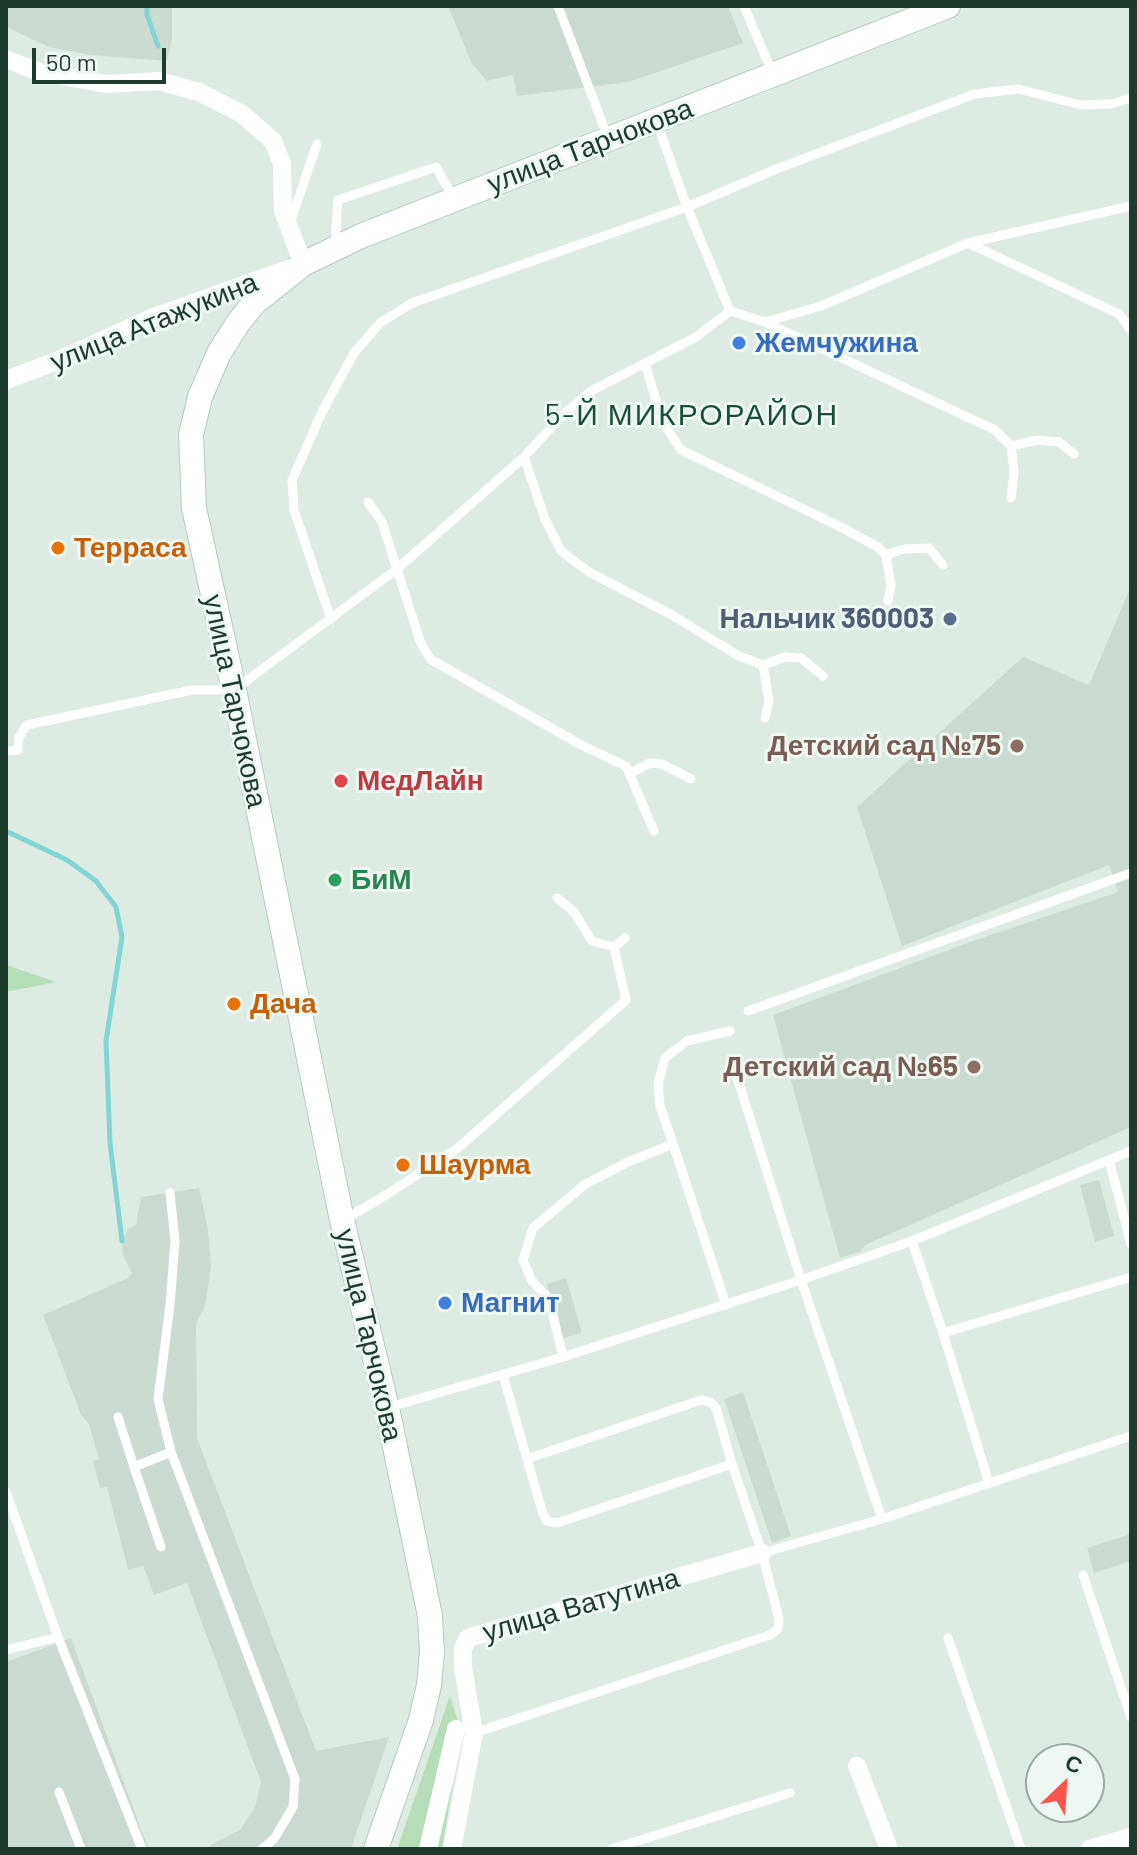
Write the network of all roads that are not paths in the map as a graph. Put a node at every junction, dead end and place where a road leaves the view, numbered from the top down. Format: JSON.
{"nodes":[{"id":1,"x":558,"y":6,"type":"edge"},
{"id":2,"x":744,"y":6,"type":"edge"},
{"id":3,"x":948,"y":6,"type":"edge"},
{"id":4,"x":6,"y":60,"type":"edge"},
{"id":5,"x":773,"y":75,"type":"junction"},
{"id":6,"x":1131,"y":98,"type":"edge"},
{"id":7,"x":656,"y":120,"type":"junction"},
{"id":8,"x":608,"y":139,"type":"junction"},
{"id":9,"x":317,"y":144,"type":"dead end"},
{"id":10,"x":454,"y":199,"type":"junction"},
{"id":11,"x":1131,"y":206,"type":"edge"},
{"id":12,"x":687,"y":207,"type":"junction"},
{"id":13,"x":289,"y":226,"type":"junction"},
{"id":14,"x":968,"y":243,"type":"junction"},
{"id":15,"x":334,"y":248,"type":"junction"},
{"id":16,"x":303,"y":264,"type":"junction"},
{"id":17,"x":730,"y":311,"type":"junction"},
{"id":18,"x":765,"y":322,"type":"junction"},
{"id":19,"x":1131,"y":330,"type":"edge"},
{"id":20,"x":645,"y":363,"type":"junction"},
{"id":21,"x":6,"y":380,"type":"edge"},
{"id":22,"x":1011,"y":446,"type":"junction"},
{"id":23,"x":1074,"y":454,"type":"dead end"},
{"id":24,"x":524,"y":457,"type":"junction"},
{"id":25,"x":1011,"y":498,"type":"dead end"},
{"id":26,"x":368,"y":502,"type":"dead end"},
{"id":27,"x":886,"y":555,"type":"junction"},
{"id":28,"x":943,"y":565,"type":"dead end"},
{"id":29,"x":397,"y":569,"type":"junction"},
{"id":30,"x":888,"y":601,"type":"dead end"},
{"id":31,"x":331,"y":619,"type":"junction"},
{"id":32,"x":763,"y":665,"type":"junction"},
{"id":33,"x":823,"y":676,"type":"dead end"},
{"id":34,"x":234,"y":690,"type":"junction"},
{"id":35,"x":765,"y":718,"type":"dead end"},
{"id":36,"x":6,"y":751,"type":"edge"},
{"id":37,"x":629,"y":774,"type":"junction"},
{"id":38,"x":691,"y":779,"type":"dead end"},
{"id":39,"x":654,"y":831,"type":"dead end"},
{"id":40,"x":1131,"y":873,"type":"edge"},
{"id":41,"x":557,"y":898,"type":"dead end"},
{"id":42,"x":625,"y":938,"type":"dead end"},
{"id":43,"x":614,"y":947,"type":"junction"},
{"id":44,"x":748,"y":1011,"type":"dead end"},
{"id":45,"x":730,"y":1031,"type":"dead end"},
{"id":46,"x":737,"y":1077,"type":"dead end"},
{"id":47,"x":673,"y":1144,"type":"junction"},
{"id":48,"x":1131,"y":1151,"type":"edge"},
{"id":49,"x":1109,"y":1160,"type":"junction"},
{"id":50,"x":170,"y":1193,"type":"dead end"},
{"id":51,"x":342,"y":1220,"type":"junction"},
{"id":52,"x":912,"y":1241,"type":"junction"},
{"id":53,"x":1131,"y":1244,"type":"edge"},
{"id":54,"x":1131,"y":1277,"type":"edge"},
{"id":55,"x":801,"y":1280,"type":"junction"},
{"id":56,"x":726,"y":1305,"type":"junction"},
{"id":57,"x":943,"y":1333,"type":"junction"},
{"id":58,"x":563,"y":1357,"type":"junction"},
{"id":59,"x":503,"y":1375,"type":"junction"},
{"id":60,"x":387,"y":1408,"type":"junction"},
{"id":61,"x":118,"y":1417,"type":"dead end"},
{"id":62,"x":1131,"y":1436,"type":"edge"},
{"id":63,"x":171,"y":1452,"type":"junction"},
{"id":64,"x":527,"y":1459,"type":"junction"},
{"id":65,"x":732,"y":1464,"type":"junction"},
{"id":66,"x":134,"y":1467,"type":"junction"},
{"id":67,"x":989,"y":1483,"type":"junction"},
{"id":68,"x":6,"y":1492,"type":"edge"},
{"id":69,"x":882,"y":1519,"type":"junction"},
{"id":70,"x":161,"y":1547,"type":"dead end"},
{"id":71,"x":762,"y":1553,"type":"junction"},
{"id":72,"x":1083,"y":1575,"type":"dead end"},
{"id":73,"x":58,"y":1637,"type":"junction"},
{"id":74,"x":948,"y":1638,"type":"dead end"},
{"id":75,"x":6,"y":1650,"type":"edge"},
{"id":76,"x":1131,"y":1717,"type":"edge"},
{"id":77,"x":465,"y":1731,"type":"junction"},
{"id":78,"x":857,"y":1766,"type":"dead end"},
{"id":79,"x":59,"y":1792,"type":"dead end"},
{"id":80,"x":790,"y":1793,"type":"dead end"},
{"id":81,"x":1131,"y":1837,"type":"edge"},
{"id":82,"x":81,"y":1849,"type":"edge"},
{"id":83,"x":142,"y":1849,"type":"edge"},
{"id":84,"x":262,"y":1849,"type":"edge"},
{"id":85,"x":376,"y":1849,"type":"edge"},
{"id":86,"x":428,"y":1849,"type":"edge"},
{"id":87,"x":452,"y":1849,"type":"edge"},
{"id":88,"x":612,"y":1849,"type":"edge"},
{"id":89,"x":889,"y":1849,"type":"edge"},
{"id":90,"x":1021,"y":1849,"type":"edge"},
{"id":91,"x":1090,"y":1849,"type":"edge"}],
"edges":[{"from":1,"to":8,"type":"lane"},
{"from":2,"to":5,"type":"lane"},
{"from":3,"to":5,"type":"main road","name":"улица Тарчокова"},
{"from":4,"to":13,"type":"street"},
{"from":5,"to":7,"type":"main road","name":"улица Тарчокова"},
{"from":6,"to":12,"type":"lane"},
{"from":7,"to":8,"type":"main road","name":"улица Тарчокова"},
{"from":7,"to":12,"type":"lane"},
{"from":8,"to":10,"type":"main road","name":"улица Тарчокова"},
{"from":9,"to":13,"type":"lane"},
{"from":10,"to":15,"type":"main road","name":"улица Тарчокова"},
{"from":10,"to":15,"type":"lane"},
{"from":11,"to":14,"type":"lane"},
{"from":12,"to":17,"type":"lane"},
{"from":12,"to":31,"type":"lane"},
{"from":13,"to":16,"type":"street"},
{"from":14,"to":18,"type":"lane"},
{"from":14,"to":19,"type":"lane"},
{"from":15,"to":16,"type":"main road","name":"улица Тарчокова"},
{"from":16,"to":21,"type":"street","name":"улица Атажукина"},
{"from":16,"to":34,"type":"main road","name":"улица Тарчокова"},
{"from":17,"to":18,"type":"lane"},
{"from":17,"to":20,"type":"lane"},
{"from":18,"to":22,"type":"lane"},
{"from":20,"to":24,"type":"lane"},
{"from":20,"to":27,"type":"lane"},
{"from":22,"to":23,"type":"lane"},
{"from":22,"to":25,"type":"lane"},
{"from":24,"to":29,"type":"lane"},
{"from":24,"to":32,"type":"lane"},
{"from":26,"to":29,"type":"lane"},
{"from":27,"to":28,"type":"lane"},
{"from":27,"to":30,"type":"lane"},
{"from":29,"to":31,"type":"lane"},
{"from":29,"to":37,"type":"lane"},
{"from":31,"to":34,"type":"lane"},
{"from":32,"to":33,"type":"lane"},
{"from":32,"to":35,"type":"lane"},
{"from":34,"to":36,"type":"lane"},
{"from":34,"to":51,"type":"main road","name":"улица Тарчокова"},
{"from":37,"to":38,"type":"lane"},
{"from":37,"to":39,"type":"lane"},
{"from":40,"to":44,"type":"lane"},
{"from":41,"to":43,"type":"lane"},
{"from":42,"to":43,"type":"lane"},
{"from":43,"to":51,"type":"lane"},
{"from":45,"to":47,"type":"lane"},
{"from":46,"to":55,"type":"lane"},
{"from":47,"to":56,"type":"lane"},
{"from":47,"to":58,"type":"lane"},
{"from":48,"to":49,"type":"lane"},
{"from":49,"to":52,"type":"lane"},
{"from":49,"to":53,"type":"lane"},
{"from":50,"to":63,"type":"lane"},
{"from":51,"to":60,"type":"main road","name":"улица Тарчокова"},
{"from":52,"to":55,"type":"lane"},
{"from":52,"to":57,"type":"lane"},
{"from":54,"to":57,"type":"lane"},
{"from":55,"to":56,"type":"lane"},
{"from":55,"to":69,"type":"lane"},
{"from":56,"to":58,"type":"lane"},
{"from":57,"to":67,"type":"lane"},
{"from":58,"to":59,"type":"lane"},
{"from":59,"to":60,"type":"lane"},
{"from":59,"to":64,"type":"lane"},
{"from":60,"to":85,"type":"main road","name":"улица Тарчокова"},
{"from":61,"to":66,"type":"lane"},
{"from":62,"to":67,"type":"lane"},
{"from":63,"to":66,"type":"lane"},
{"from":63,"to":84,"type":"lane"},
{"from":64,"to":65,"type":"lane"},
{"from":64,"to":65,"type":"lane"},
{"from":65,"to":71,"type":"lane"},
{"from":66,"to":70,"type":"lane"},
{"from":67,"to":69,"type":"lane"},
{"from":68,"to":73,"type":"lane"},
{"from":69,"to":71,"type":"lane"},
{"from":71,"to":77,"type":"street","name":"улица Ватутина"},
{"from":71,"to":77,"type":"lane"},
{"from":72,"to":76,"type":"lane"},
{"from":73,"to":75,"type":"lane"},
{"from":73,"to":83,"type":"lane"},
{"from":74,"to":90,"type":"lane"},
{"from":77,"to":86,"type":"street"},
{"from":77,"to":87,"type":"street","name":"улица Ватутина"},
{"from":78,"to":89,"type":"street"},
{"from":79,"to":82,"type":"lane"},
{"from":80,"to":88,"type":"lane"},
{"from":81,"to":91,"type":"street"}]}
